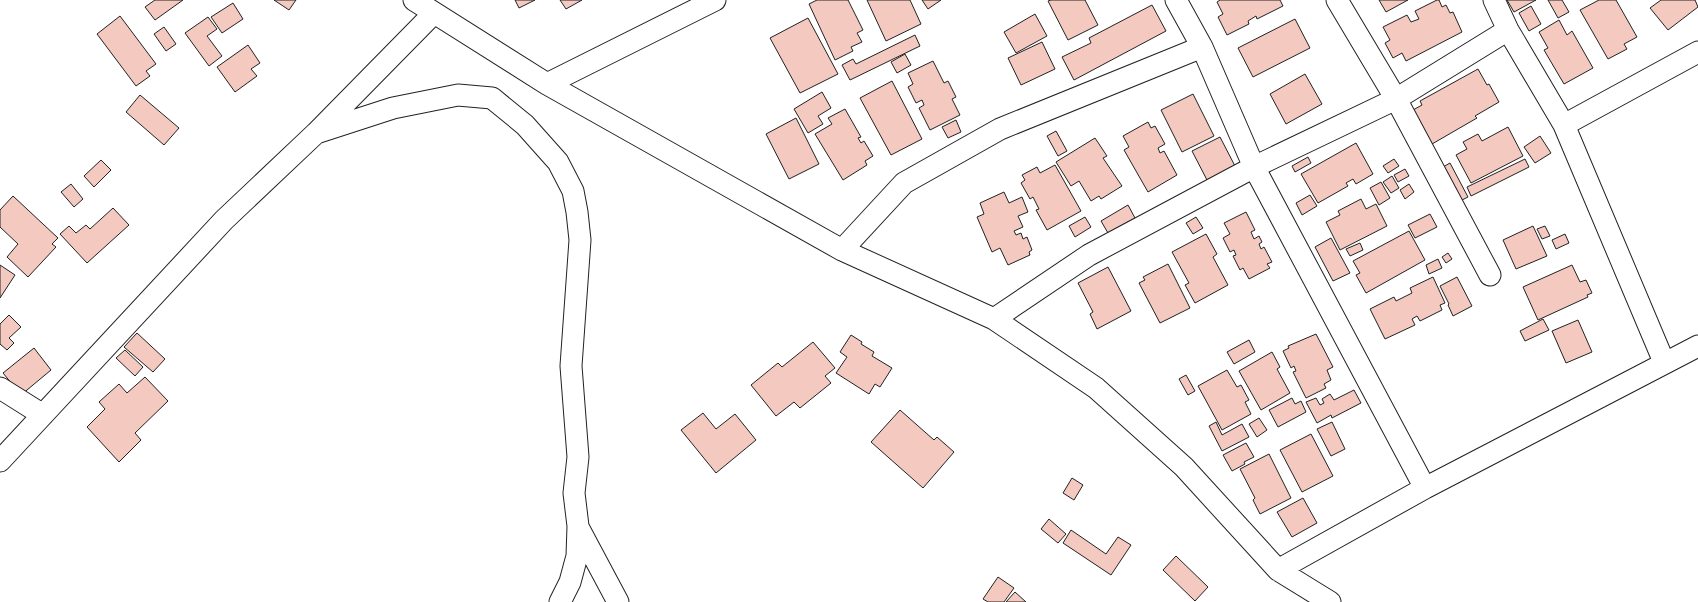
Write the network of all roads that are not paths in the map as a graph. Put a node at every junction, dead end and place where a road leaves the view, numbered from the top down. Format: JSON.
{"nodes":[{"id":1,"x":414,"y":0,"type":"edge"},
{"id":2,"x":715,"y":0,"type":"edge"},
{"id":3,"x":1176,"y":0,"type":"edge"},
{"id":4,"x":1337,"y":0,"type":"edge"},
{"id":5,"x":1494,"y":0,"type":"edge"},
{"id":6,"x":434,"y":13,"type":"junction"},
{"id":7,"x":1508,"y":30,"type":"junction"},
{"id":8,"x":1202,"y":47,"type":"junction"},
{"id":9,"x":1698,"y":52,"type":"edge"},
{"id":10,"x":547,"y":84,"type":"junction"},
{"id":11,"x":1396,"y":99,"type":"junction"},
{"id":12,"x":1564,"y":125,"type":"junction"},
{"id":13,"x":316,"y":133,"type":"junction"},
{"id":14,"x":1254,"y":167,"type":"junction"},
{"id":15,"x":842,"y":250,"type":"junction"},
{"id":16,"x":1490,"y":275,"type":"dead end"},
{"id":17,"x":994,"y":319,"type":"junction"},
{"id":18,"x":1698,"y":346,"type":"edge"},
{"id":19,"x":1664,"y":362,"type":"junction"},
{"id":20,"x":0,"y":388,"type":"edge"},
{"id":21,"x":43,"y":415,"type":"junction"},
{"id":22,"x":0,"y":461,"type":"edge"},
{"id":23,"x":1424,"y":488,"type":"junction"},
{"id":24,"x":578,"y":526,"type":"junction"},
{"id":25,"x":1278,"y":570,"type":"junction"},
{"id":26,"x":560,"y":602,"type":"edge"},
{"id":27,"x":618,"y":602,"type":"edge"},
{"id":28,"x":1330,"y":602,"type":"edge"}],
"edges":[{"from":1,"to":6,"type":"street"},
{"from":2,"to":10,"type":"street"},
{"from":3,"to":8,"type":"street"},
{"from":4,"to":11,"type":"street"},
{"from":5,"to":7,"type":"street"},
{"from":6,"to":10,"type":"street"},
{"from":6,"to":13,"type":"street"},
{"from":7,"to":11,"type":"street"},
{"from":7,"to":12,"type":"street"},
{"from":8,"to":14,"type":"street"},
{"from":8,"to":15,"type":"street"},
{"from":9,"to":12,"type":"street"},
{"from":10,"to":15,"type":"street"},
{"from":11,"to":14,"type":"street"},
{"from":11,"to":16,"type":"street"},
{"from":12,"to":19,"type":"street"},
{"from":13,"to":21,"type":"street"},
{"from":13,"to":24,"type":"street"},
{"from":14,"to":17,"type":"street"},
{"from":14,"to":23,"type":"street"},
{"from":15,"to":17,"type":"street"},
{"from":17,"to":25,"type":"street"},
{"from":18,"to":19,"type":"street"},
{"from":19,"to":23,"type":"street"},
{"from":20,"to":21,"type":"street"},
{"from":21,"to":22,"type":"street"},
{"from":23,"to":25,"type":"street"},
{"from":24,"to":26,"type":"street"},
{"from":24,"to":27,"type":"street"},
{"from":25,"to":28,"type":"street"}]}
